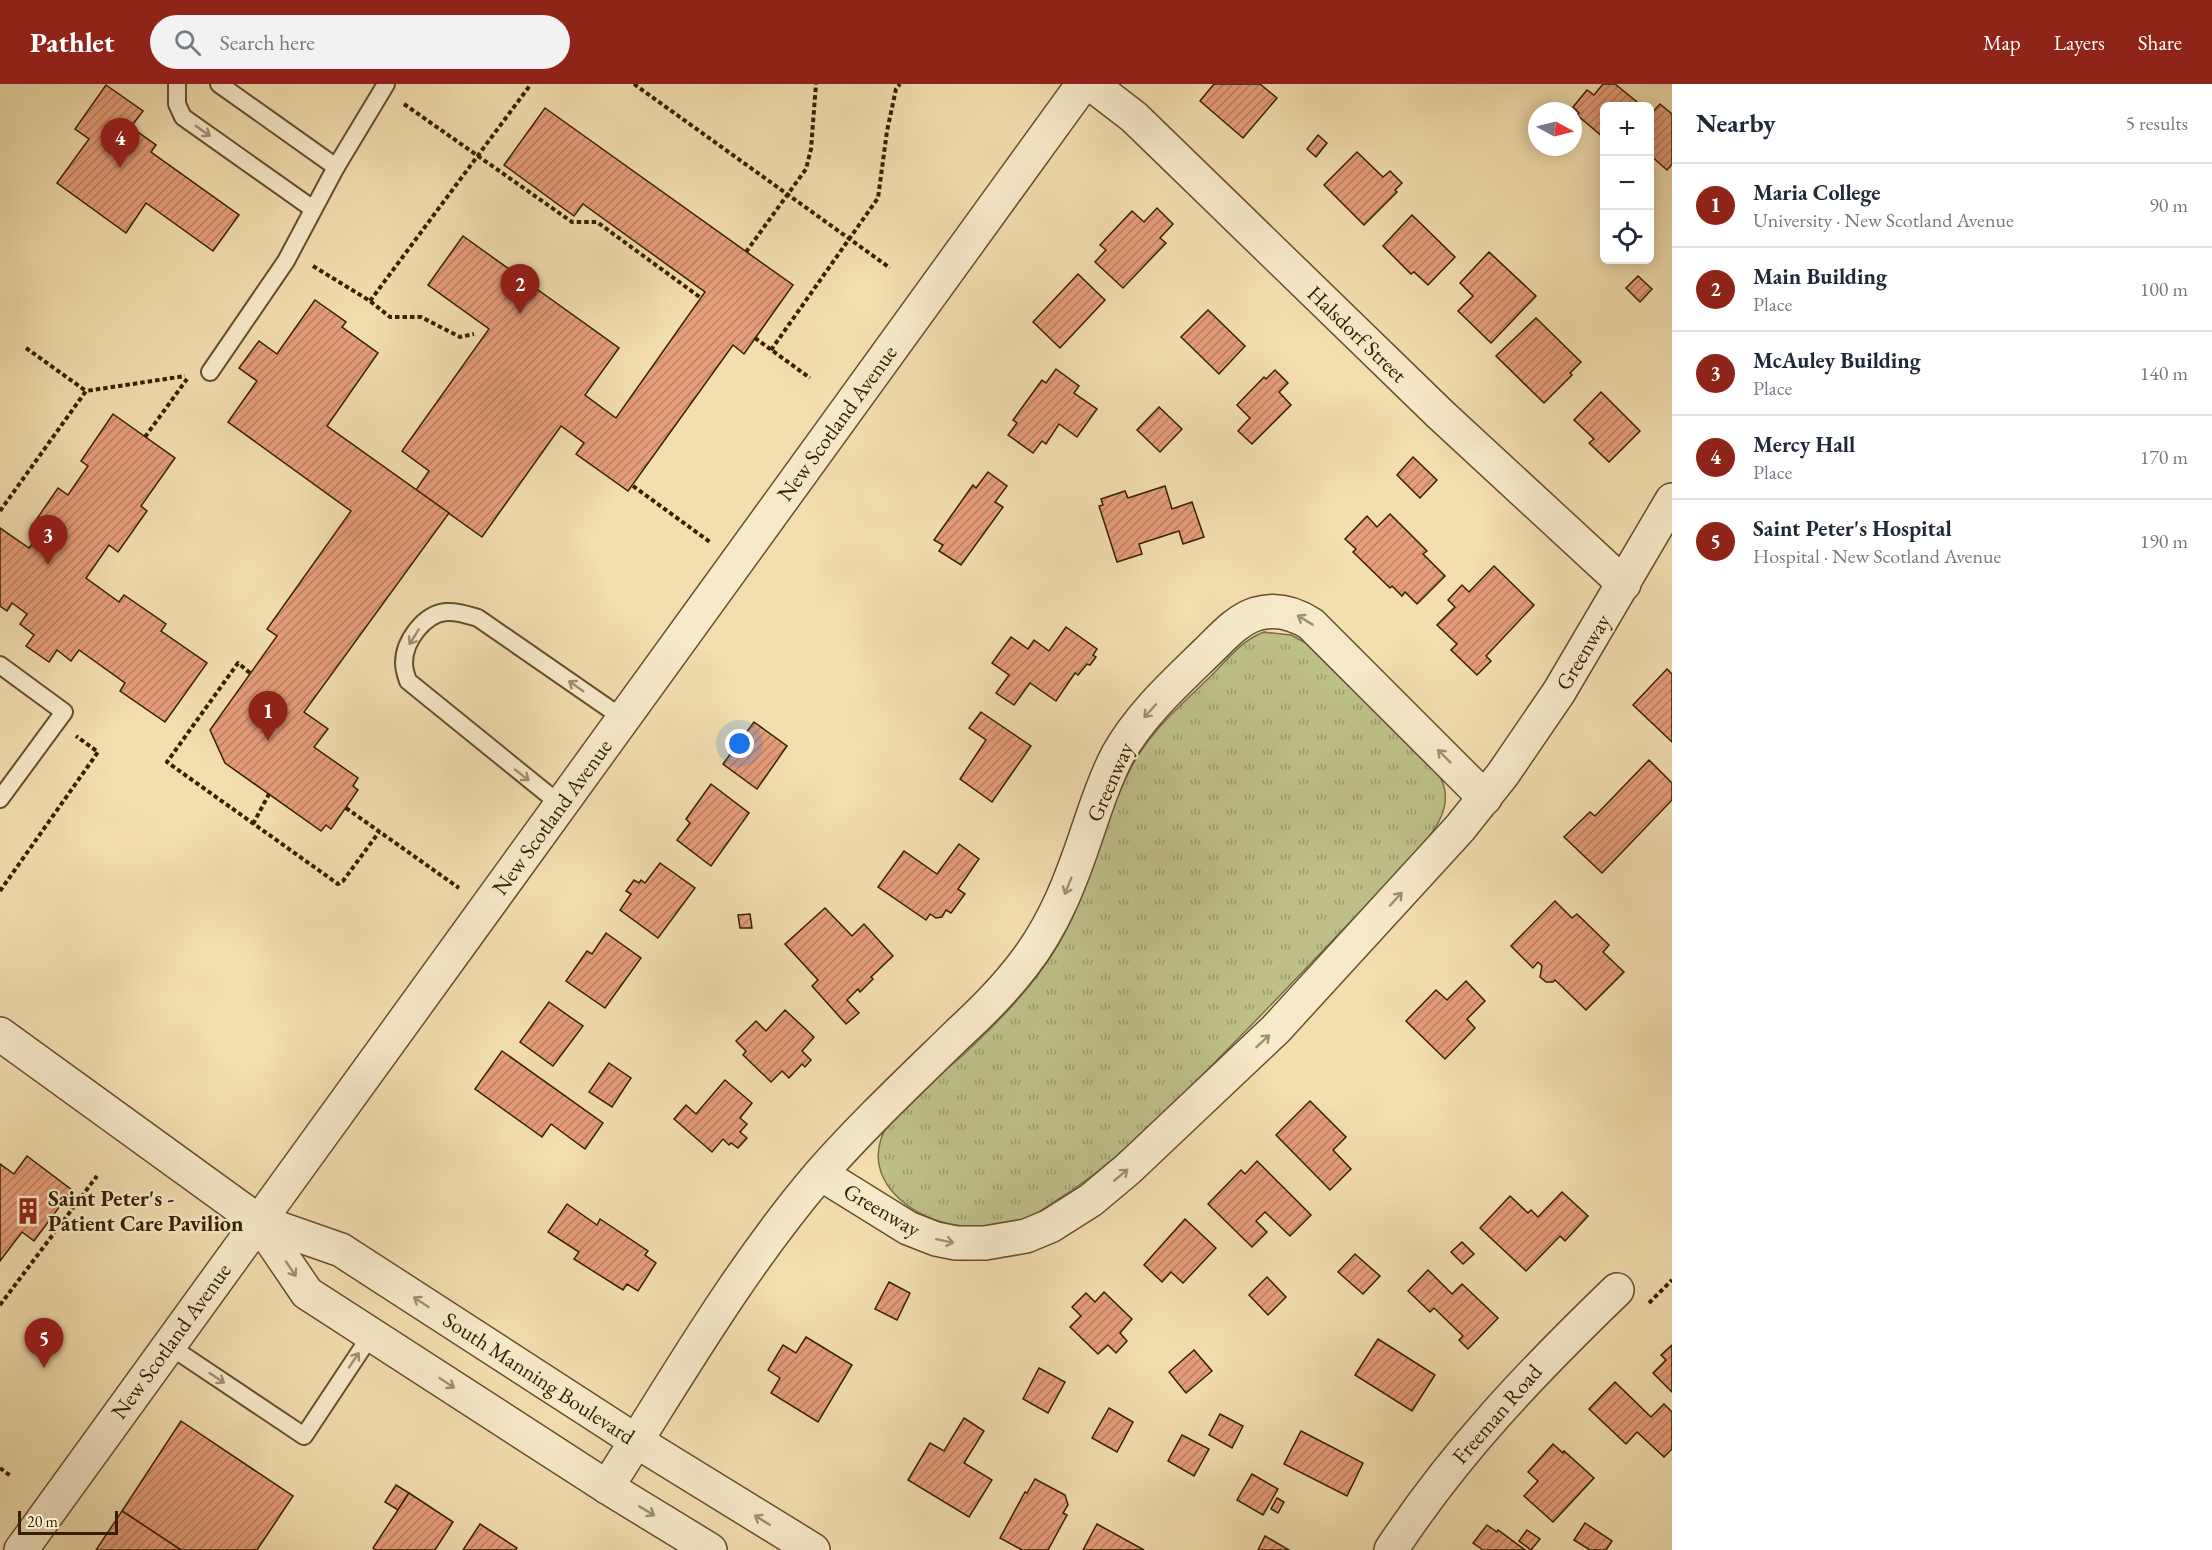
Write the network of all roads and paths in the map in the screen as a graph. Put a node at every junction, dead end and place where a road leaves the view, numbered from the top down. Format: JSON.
{"nodes":[{"id":1,"x":177,"y":84,"type":"edge"},
{"id":2,"x":219,"y":84,"type":"edge"},
{"id":3,"x":531,"y":84,"type":"edge"},
{"id":4,"x":634,"y":84,"type":"edge"},
{"id":5,"x":816,"y":84,"type":"edge"},
{"id":6,"x":900,"y":84,"type":"edge"},
{"id":7,"x":1083,"y":84,"type":"edge"},
{"id":8,"x":1091,"y":84,"type":"edge"},
{"id":9,"x":385,"y":87,"type":"edge"},
{"id":10,"x":477,"y":156,"type":"junction"},
{"id":11,"x":336,"y":167,"type":"junction"},
{"id":12,"x":788,"y":195,"type":"junction"},
{"id":13,"x":313,"y":209,"type":"junction"},
{"id":14,"x":850,"y":239,"type":"junction"},
{"id":15,"x":746,"y":252,"type":"dead end"},
{"id":16,"x":291,"y":253,"type":"junction"},
{"id":17,"x":890,"y":268,"type":"dead end"},
{"id":18,"x":701,"y":298,"type":"dead end"},
{"id":19,"x":370,"y":301,"type":"junction"},
{"id":20,"x":474,"y":334,"type":"dead end"},
{"id":21,"x":755,"y":339,"type":"dead end"},
{"id":22,"x":26,"y":348,"type":"dead end"},
{"id":23,"x":771,"y":350,"type":"junction"},
{"id":24,"x":210,"y":372,"type":"dead end"},
{"id":25,"x":810,"y":378,"type":"dead end"},
{"id":26,"x":86,"y":391,"type":"junction"},
{"id":27,"x":145,"y":437,"type":"dead end"},
{"id":28,"x":633,"y":486,"type":"dead end"},
{"id":29,"x":1672,"y":500,"type":"edge"},
{"id":30,"x":0,"y":511,"type":"edge"},
{"id":31,"x":737,"y":562,"type":"junction"},
{"id":32,"x":1624,"y":584,"type":"junction"},
{"id":33,"x":0,"y":665,"type":"edge"},
{"id":34,"x":250,"y":673,"type":"dead end"},
{"id":35,"x":624,"y":719,"type":"junction"},
{"id":36,"x":269,"y":794,"type":"dead end"},
{"id":37,"x":1485,"y":798,"type":"junction"},
{"id":38,"x":0,"y":799,"type":"edge"},
{"id":39,"x":561,"y":805,"type":"junction"},
{"id":40,"x":346,"y":808,"type":"dead end"},
{"id":41,"x":253,"y":824,"type":"junction"},
{"id":42,"x":379,"y":831,"type":"junction"},
{"id":43,"x":487,"y":907,"type":"junction"},
{"id":44,"x":0,"y":1034,"type":"edge"},
{"id":45,"x":821,"y":1174,"type":"junction"},
{"id":46,"x":97,"y":1176,"type":"dead end"},
{"id":47,"x":258,"y":1221,"type":"junction"},
{"id":48,"x":1617,"y":1290,"type":"dead end"},
{"id":49,"x":0,"y":1305,"type":"edge"},
{"id":50,"x":371,"y":1335,"type":"junction"},
{"id":51,"x":168,"y":1345,"type":"junction"},
{"id":52,"x":636,"y":1441,"type":"junction"},
{"id":53,"x":0,"y":1468,"type":"edge"},
{"id":54,"x":12,"y":1477,"type":"dead end"},
{"id":55,"x":607,"y":1487,"type":"junction"},
{"id":56,"x":21,"y":1550,"type":"edge"},
{"id":57,"x":710,"y":1550,"type":"edge"},
{"id":58,"x":813,"y":1550,"type":"edge"},
{"id":59,"x":1391,"y":1550,"type":"edge"}],
"edges":[{"from":1,"to":13,"type":"lane","one_way":true},
{"from":2,"to":11,"type":"lane"},
{"from":3,"to":10,"type":"path"},
{"from":4,"to":12,"type":"path"},
{"from":5,"to":12,"type":"path"},
{"from":6,"to":14,"type":"path"},
{"from":7,"to":31,"type":"street","name":"New Scotland Avenue"},
{"from":8,"to":32,"type":"street","name":"Halsdorf Street"},
{"from":9,"to":10,"type":"path"},
{"from":9,"to":11,"type":"lane"},
{"from":10,"to":18,"type":"path"},
{"from":10,"to":19,"type":"path"},
{"from":11,"to":13,"type":"lane"},
{"from":12,"to":14,"type":"path"},
{"from":12,"to":15,"type":"path"},
{"from":13,"to":16,"type":"lane"},
{"from":14,"to":17,"type":"path"},
{"from":14,"to":23,"type":"path"},
{"from":16,"to":19,"type":"path"},
{"from":16,"to":24,"type":"lane"},
{"from":19,"to":20,"type":"path"},
{"from":21,"to":23,"type":"path"},
{"from":22,"to":26,"type":"path"},
{"from":23,"to":25,"type":"path"},
{"from":26,"to":27,"type":"path"},
{"from":26,"to":30,"type":"path"},
{"from":28,"to":31,"type":"path"},
{"from":29,"to":32,"type":"street","name":"Greenway"},
{"from":31,"to":35,"type":"street","name":"New Scotland Avenue"},
{"from":32,"to":37,"type":"street","name":"Greenway"},
{"from":33,"to":38,"type":"lane"},
{"from":34,"to":41,"type":"path"},
{"from":35,"to":39,"type":"street","name":"New Scotland Avenue"},
{"from":35,"to":39,"type":"lane","one_way":true},
{"from":36,"to":41,"type":"path"},
{"from":45,"to":37,"type":"street","name":"Greenway","one_way":true},
{"from":37,"to":45,"type":"street","name":"Greenway","one_way":true},
{"from":39,"to":43,"type":"street","name":"New Scotland Avenue"},
{"from":40,"to":42,"type":"path"},
{"from":41,"to":42,"type":"path"},
{"from":42,"to":43,"type":"path"},
{"from":43,"to":47,"type":"street","name":"New Scotland Avenue"},
{"from":44,"to":47,"type":"street","name":"South Manning Boulevard"},
{"from":45,"to":52,"type":"street","name":"Greenway"},
{"from":46,"to":49,"type":"path"},
{"from":47,"to":50,"type":"street","name":"South Manning Boulevard","one_way":true},
{"from":47,"to":51,"type":"street","name":"New Scotland Avenue"},
{"from":52,"to":47,"type":"street","name":"South Manning Boulevard","one_way":true},
{"from":48,"to":59,"type":"street","name":"Freeman Road"},
{"from":51,"to":50,"type":"lane","one_way":true},
{"from":50,"to":55,"type":"street","name":"South Manning Boulevard","one_way":true},
{"from":51,"to":56,"type":"street","name":"New Scotland Avenue"},
{"from":52,"to":55,"type":"street","name":"Greenway"},
{"from":58,"to":52,"type":"street","name":"South Manning Boulevard","one_way":true},
{"from":53,"to":54,"type":"path"},
{"from":55,"to":57,"type":"street","name":"South Manning Boulevard","one_way":true}]}
